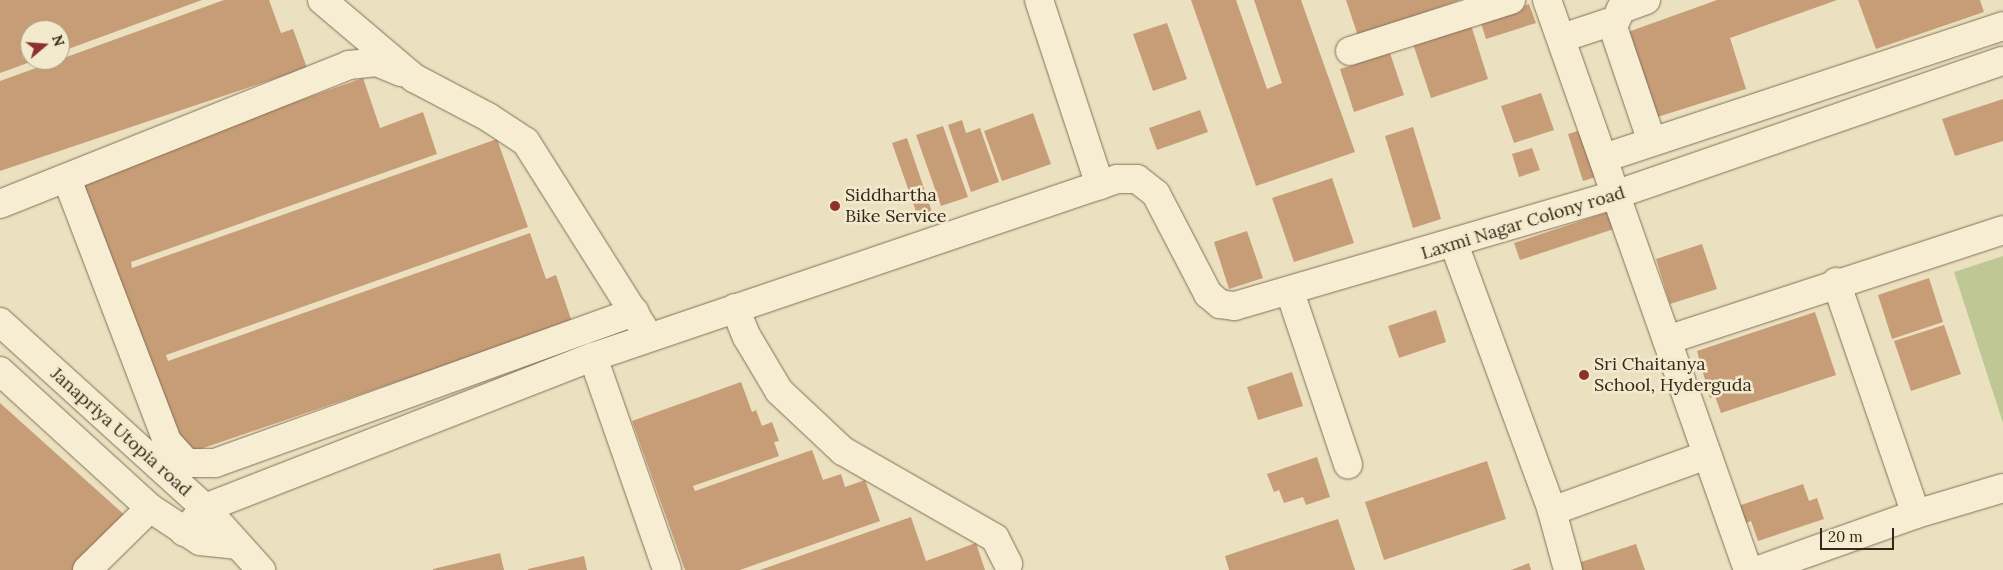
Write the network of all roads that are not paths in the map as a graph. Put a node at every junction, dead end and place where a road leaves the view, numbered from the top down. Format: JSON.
{"nodes":[{"id":1,"x":322,"y":0,"type":"edge"},
{"id":2,"x":1039,"y":0,"type":"edge"},
{"id":3,"x":1511,"y":0,"type":"edge"},
{"id":4,"x":1547,"y":0,"type":"edge"},
{"id":5,"x":1646,"y":0,"type":"edge"},
{"id":6,"x":1613,"y":21,"type":"junction"},
{"id":7,"x":2003,"y":26,"type":"edge"},
{"id":8,"x":1562,"y":38,"type":"junction"},
{"id":9,"x":1350,"y":51,"type":"dead end"},
{"id":10,"x":2003,"y":61,"type":"edge"},
{"id":11,"x":414,"y":78,"type":"junction"},
{"id":12,"x":1652,"y":142,"type":"junction"},
{"id":13,"x":1604,"y":158,"type":"junction"},
{"id":14,"x":67,"y":179,"type":"junction"},
{"id":15,"x":1100,"y":185,"type":"junction"},
{"id":16,"x":1616,"y":195,"type":"junction"},
{"id":17,"x":0,"y":204,"type":"edge"},
{"id":18,"x":2003,"y":230,"type":"edge"},
{"id":19,"x":1454,"y":244,"type":"junction"},
{"id":20,"x":1836,"y":282,"type":"junction"},
{"id":21,"x":1290,"y":292,"type":"junction"},
{"id":22,"x":735,"y":308,"type":"junction"},
{"id":23,"x":635,"y":312,"type":"junction"},
{"id":24,"x":0,"y":322,"type":"edge"},
{"id":25,"x":649,"y":337,"type":"junction"},
{"id":26,"x":1667,"y":340,"type":"junction"},
{"id":27,"x":593,"y":357,"type":"junction"},
{"id":28,"x":1,"y":380,"type":"edge"},
{"id":29,"x":1707,"y":455,"type":"junction"},
{"id":30,"x":1348,"y":464,"type":"dead end"},
{"id":31,"x":2003,"y":488,"type":"edge"},
{"id":32,"x":205,"y":508,"type":"junction"},
{"id":33,"x":1552,"y":511,"type":"junction"},
{"id":34,"x":144,"y":513,"type":"junction"},
{"id":35,"x":1916,"y":514,"type":"junction"},
{"id":36,"x":184,"y":532,"type":"junction"},
{"id":37,"x":238,"y":545,"type":"junction"},
{"id":38,"x":1008,"y":564,"type":"dead end"},
{"id":39,"x":87,"y":570,"type":"edge"},
{"id":40,"x":261,"y":570,"type":"edge"},
{"id":41,"x":667,"y":570,"type":"edge"},
{"id":42,"x":1568,"y":570,"type":"edge"},
{"id":43,"x":1748,"y":570,"type":"edge"},
{"id":44,"x":1759,"y":570,"type":"edge"}],
"edges":[{"from":1,"to":11,"type":"street"},
{"from":2,"to":15,"type":"street"},
{"from":3,"to":9,"type":"street"},
{"from":4,"to":8,"type":"street"},
{"from":5,"to":6,"type":"street"},
{"from":6,"to":8,"type":"street"},
{"from":6,"to":12,"type":"street"},
{"from":7,"to":12,"type":"street"},
{"from":8,"to":13,"type":"street"},
{"from":10,"to":16,"type":"street","name":"Laxmi Nagar Colony road"},
{"from":11,"to":14,"type":"street"},
{"from":11,"to":23,"type":"street"},
{"from":12,"to":13,"type":"street"},
{"from":13,"to":16,"type":"street"},
{"from":14,"to":17,"type":"street"},
{"from":14,"to":23,"type":"street"},
{"from":15,"to":21,"type":"street","name":"Laxmi Nagar Colony road"},
{"from":15,"to":22,"type":"street","name":"Laxmi Nagar Colony road"},
{"from":16,"to":19,"type":"street","name":"Laxmi Nagar Colony road"},
{"from":16,"to":26,"type":"street"},
{"from":18,"to":20,"type":"street"},
{"from":19,"to":21,"type":"street","name":"Laxmi Nagar Colony road"},
{"from":19,"to":33,"type":"street"},
{"from":20,"to":26,"type":"street"},
{"from":20,"to":35,"type":"street"},
{"from":21,"to":30,"type":"street"},
{"from":22,"to":25,"type":"street","name":"Laxmi Nagar Colony road"},
{"from":22,"to":38,"type":"street"},
{"from":23,"to":25,"type":"street"},
{"from":24,"to":32,"type":"street","name":"Janapriya Utopia road"},
{"from":25,"to":27,"type":"street","name":"Laxmi Nagar Colony road"},
{"from":26,"to":29,"type":"street"},
{"from":27,"to":32,"type":"street","name":"Laxmi Nagar Colony road"},
{"from":27,"to":41,"type":"street"},
{"from":28,"to":34,"type":"street","name":"Janapriya Utopia road"},
{"from":29,"to":33,"type":"street"},
{"from":29,"to":43,"type":"street"},
{"from":31,"to":35,"type":"street"},
{"from":32,"to":36,"type":"street"},
{"from":32,"to":37,"type":"street","name":"Janapriya Utopia road"},
{"from":33,"to":42,"type":"street"},
{"from":34,"to":36,"type":"street","name":"Janapriya Utopia road"},
{"from":34,"to":39,"type":"street"},
{"from":35,"to":44,"type":"street"},
{"from":36,"to":37,"type":"street","name":"Janapriya Utopia road"},
{"from":37,"to":40,"type":"street","name":"Janapriya Utopia road"}]}
